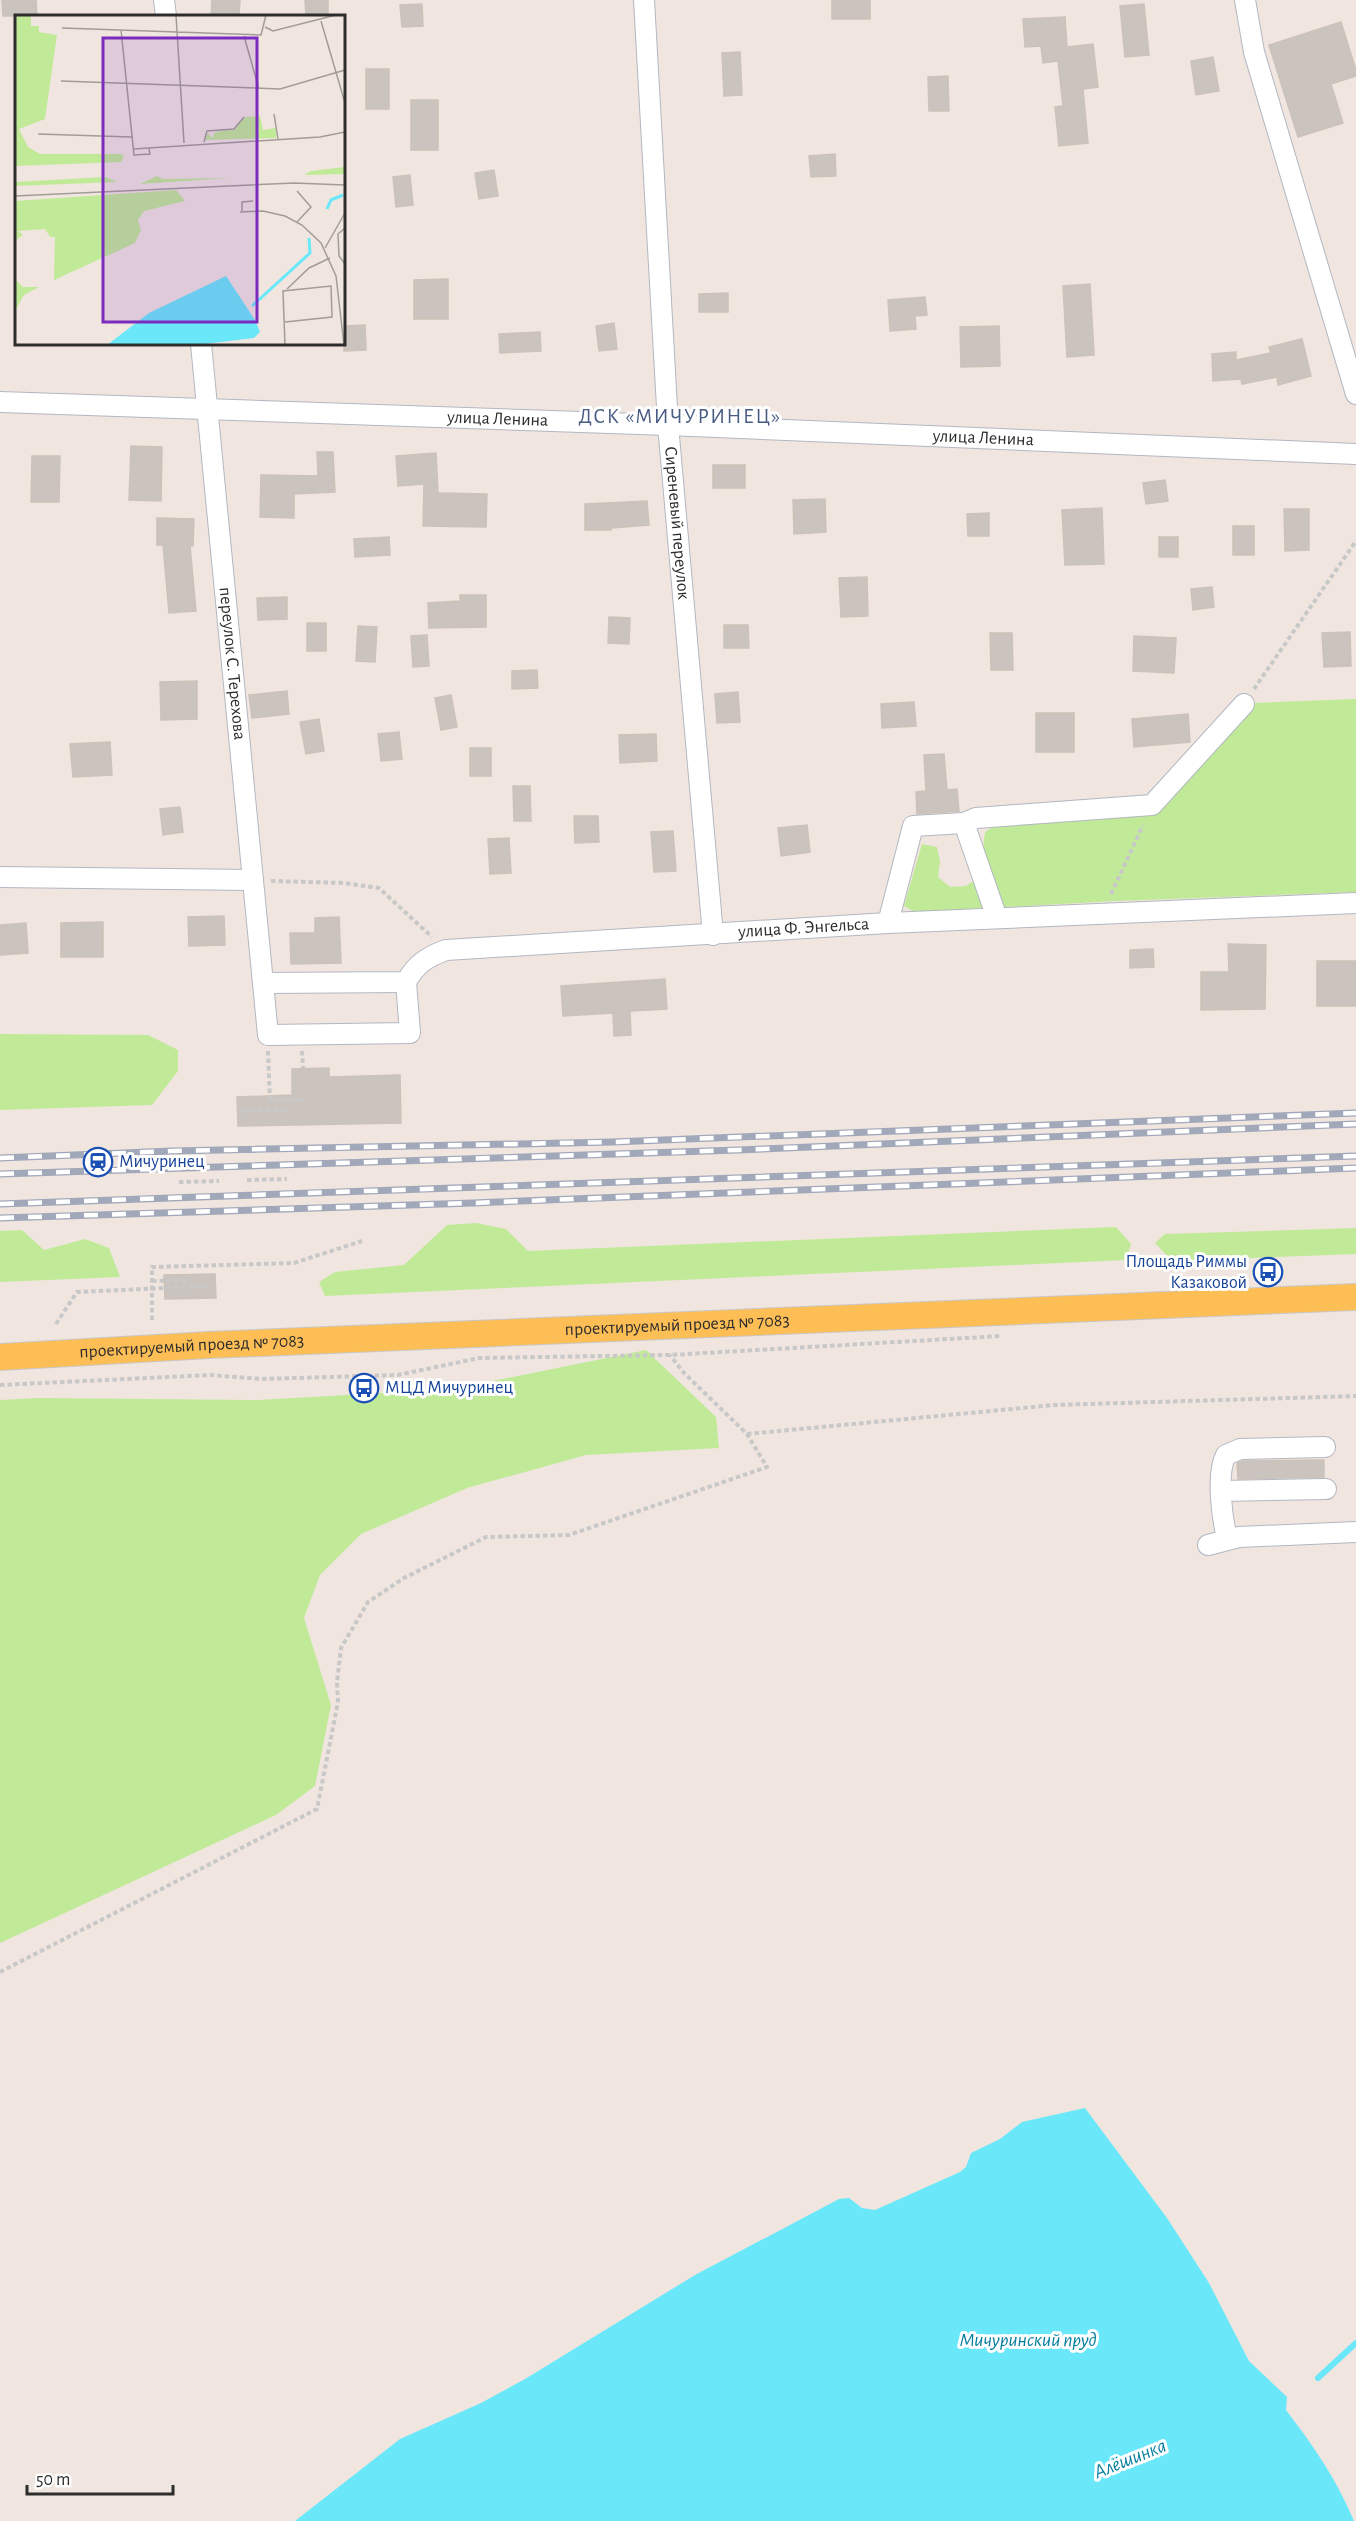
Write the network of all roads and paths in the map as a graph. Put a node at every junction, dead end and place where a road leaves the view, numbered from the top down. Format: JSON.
{"nodes":[{"id":1,"x":164,"y":0,"type":"edge"},
{"id":2,"x":644,"y":0,"type":"edge"},
{"id":3,"x":1245,"y":0,"type":"edge"},
{"id":4,"x":166,"y":15,"type":"edge"},
{"id":5,"x":201,"y":345,"type":"edge"},
{"id":6,"x":1356,"y":394,"type":"edge"},
{"id":7,"x":0,"y":402,"type":"edge"},
{"id":8,"x":208,"y":410,"type":"junction"},
{"id":9,"x":668,"y":425,"type":"junction"},
{"id":10,"x":1356,"y":454,"type":"edge"},
{"id":11,"x":1356,"y":541,"type":"edge"},
{"id":12,"x":1244,"y":704,"type":"joint"},
{"id":13,"x":1152,"y":805,"type":"junction"},
{"id":14,"x":964,"y":823,"type":"junction"},
{"id":15,"x":0,"y":877,"type":"edge"},
{"id":16,"x":252,"y":880,"type":"junction"},
{"id":17,"x":1356,"y":903,"type":"edge"},
{"id":18,"x":1103,"y":912,"type":"junction"},
{"id":19,"x":997,"y":918,"type":"junction"},
{"id":20,"x":888,"y":923,"type":"junction"},
{"id":21,"x":713,"y":935,"type":"junction"},
{"id":22,"x":446,"y":950,"type":"junction"},
{"id":23,"x":406,"y":982,"type":"junction"},
{"id":24,"x":264,"y":983,"type":"junction"},
{"id":25,"x":304,"y":1100,"type":"dead end"},
{"id":26,"x":270,"y":1101,"type":"dead end"},
{"id":27,"x":286,"y":1110,"type":"dead end"},
{"id":28,"x":243,"y":1111,"type":"dead end"},
{"id":29,"x":286,"y":1179,"type":"dead end"},
{"id":30,"x":247,"y":1180,"type":"dead end"},
{"id":31,"x":219,"y":1181,"type":"dead end"},
{"id":32,"x":179,"y":1182,"type":"dead end"},
{"id":33,"x":362,"y":1241,"type":"dead end"},
{"id":34,"x":188,"y":1280,"type":"dead end"},
{"id":35,"x":152,"y":1281,"type":"junction"},
{"id":36,"x":211,"y":1286,"type":"dead end"},
{"id":37,"x":152,"y":1288,"type":"junction"},
{"id":38,"x":1356,"y":1298,"type":"edge"},
{"id":39,"x":152,"y":1320,"type":"dead end"},
{"id":40,"x":56,"y":1323,"type":"dead end"},
{"id":41,"x":1012,"y":1336,"type":"dead end"},
{"id":42,"x":670,"y":1355,"type":"junction"},
{"id":43,"x":0,"y":1357,"type":"edge"},
{"id":44,"x":0,"y":1385,"type":"edge"},
{"id":45,"x":1356,"y":1396,"type":"edge"},
{"id":46,"x":747,"y":1434,"type":"junction"},
{"id":47,"x":1325,"y":1447,"type":"dead end"},
{"id":48,"x":1326,"y":1489,"type":"dead end"},
{"id":49,"x":1222,"y":1491,"type":"junction"},
{"id":50,"x":1356,"y":1532,"type":"edge"},
{"id":51,"x":1227,"y":1538,"type":"junction"},
{"id":52,"x":1208,"y":1545,"type":"dead end"},
{"id":53,"x":0,"y":1972,"type":"edge"}],
"edges":[{"from":1,"to":4,"type":"street"},
{"from":2,"to":9,"type":"street","name":"Сиреневый переулок"},
{"from":3,"to":6,"type":"street"},
{"from":5,"to":8,"type":"street","name":"переулок С. Терехова"},
{"from":7,"to":8,"type":"street","name":"улица Ленина"},
{"from":8,"to":9,"type":"street","name":"улица Ленина"},
{"from":8,"to":16,"type":"street","name":"переулок С. Терехова"},
{"from":9,"to":10,"type":"street","name":"улица Ленина"},
{"from":9,"to":21,"type":"street","name":"Сиреневый переулок"},
{"from":11,"to":12,"type":"path"},
{"from":12,"to":13,"type":"street"},
{"from":13,"to":14,"type":"street"},
{"from":13,"to":18,"type":"path"},
{"from":14,"to":19,"type":"street"},
{"from":14,"to":20,"type":"street"},
{"from":15,"to":16,"type":"street"},
{"from":16,"to":22,"type":"path"},
{"from":16,"to":24,"type":"street","name":"переулок С. Терехова"},
{"from":17,"to":18,"type":"street","name":"улица Ф. Энгельса"},
{"from":18,"to":19,"type":"street","name":"улица Ф. Энгельса"},
{"from":19,"to":20,"type":"street","name":"улица Ф. Энгельса"},
{"from":20,"to":21,"type":"street","name":"улица Ф. Энгельса"},
{"from":21,"to":22,"type":"street","name":"улица Ф. Энгельса"},
{"from":22,"to":23,"type":"street","name":"улица Ф. Энгельса"},
{"from":23,"to":24,"type":"street"},
{"from":23,"to":24,"type":"street","name":"переулок С. Терехова"},
{"from":25,"to":26,"type":"path"},
{"from":27,"to":28,"type":"path"},
{"from":29,"to":30,"type":"path"},
{"from":31,"to":32,"type":"path"},
{"from":33,"to":35,"type":"path"},
{"from":34,"to":35,"type":"path"},
{"from":35,"to":37,"type":"path"},
{"from":36,"to":37,"type":"path"},
{"from":37,"to":39,"type":"path"},
{"from":37,"to":40,"type":"path"},
{"from":38,"to":43,"type":"main road","name":"проектируемый проезд № 7083"},
{"from":41,"to":42,"type":"path"},
{"from":42,"to":44,"type":"path"},
{"from":42,"to":46,"type":"path"},
{"from":45,"to":46,"type":"path"},
{"from":46,"to":53,"type":"path"},
{"from":47,"to":49,"type":"street"},
{"from":48,"to":49,"type":"street"},
{"from":49,"to":51,"type":"street"},
{"from":50,"to":51,"type":"street"},
{"from":51,"to":52,"type":"street"}]}
